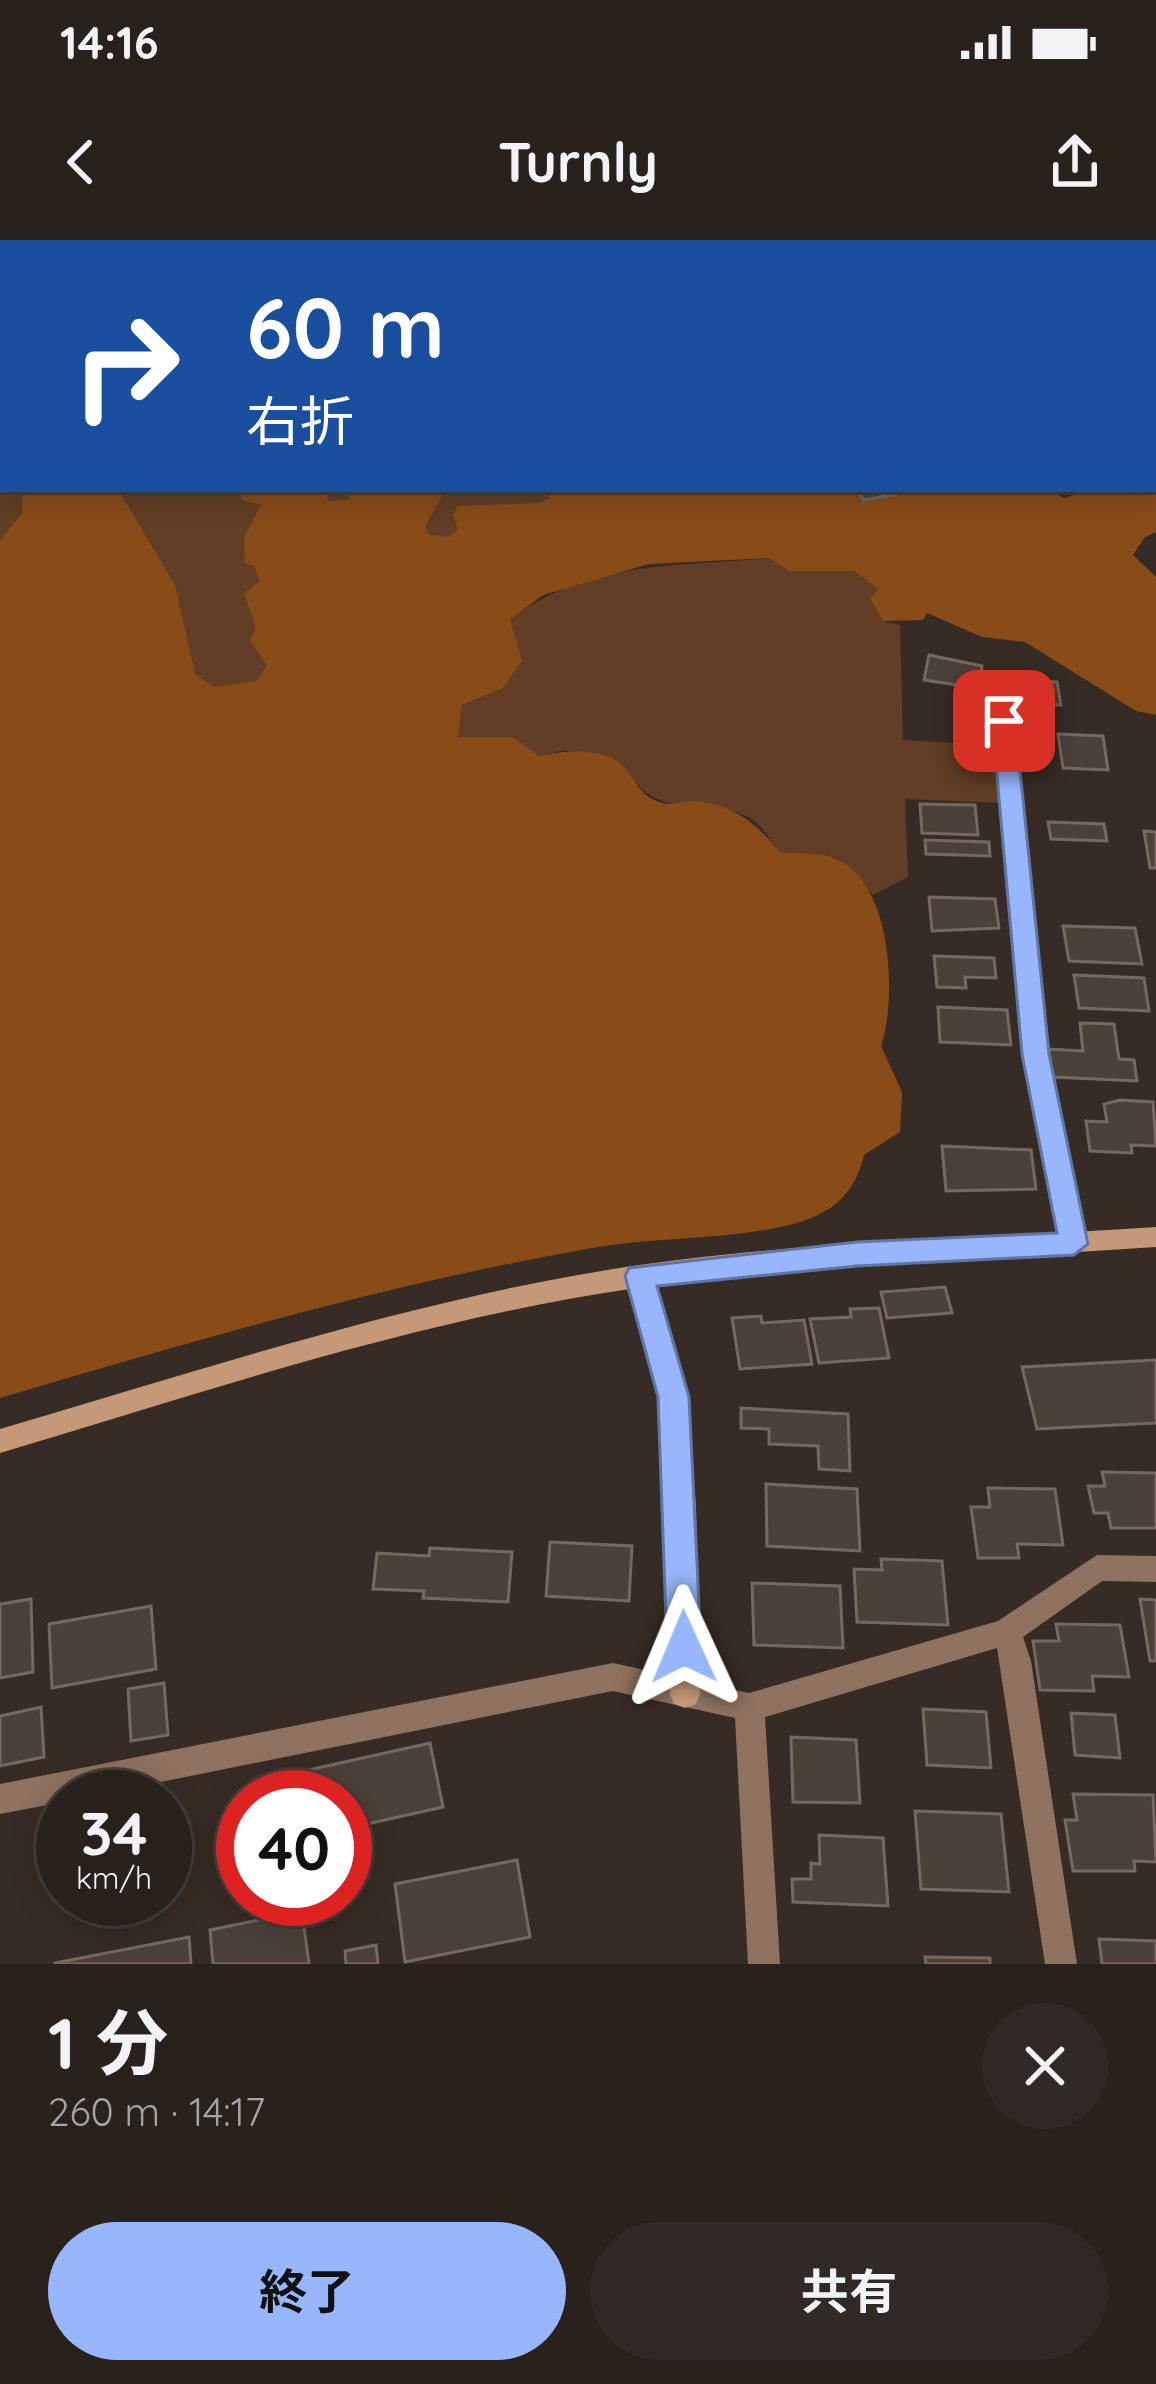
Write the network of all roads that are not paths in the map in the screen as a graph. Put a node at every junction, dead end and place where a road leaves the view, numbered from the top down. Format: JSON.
{"nodes":[{"id":1,"x":1004,"y":721,"type":"dead end"},
{"id":2,"x":1156,"y":1237,"type":"edge"},
{"id":3,"x":1074,"y":1244,"type":"junction"},
{"id":4,"x":639,"y":1276,"type":"junction"},
{"id":5,"x":0,"y":1441,"type":"edge"},
{"id":6,"x":1156,"y":1569,"type":"edge"},
{"id":7,"x":1006,"y":1632,"type":"junction"},
{"id":8,"x":685,"y":1694,"type":"junction"},
{"id":9,"x":748,"y":1707,"type":"junction"},
{"id":10,"x":0,"y":1799,"type":"edge"},
{"id":11,"x":764,"y":1964,"type":"edge"},
{"id":12,"x":1061,"y":1964,"type":"edge"}],
"edges":[{"from":1,"to":3,"type":"street"},
{"from":2,"to":3,"type":"street"},
{"from":3,"to":4,"type":"street"},
{"from":4,"to":5,"type":"street"},
{"from":4,"to":8,"type":"street"},
{"from":6,"to":7,"type":"street"},
{"from":7,"to":9,"type":"street"},
{"from":7,"to":12,"type":"street"},
{"from":8,"to":9,"type":"street"},
{"from":8,"to":10,"type":"street"},
{"from":9,"to":11,"type":"street"}]}
